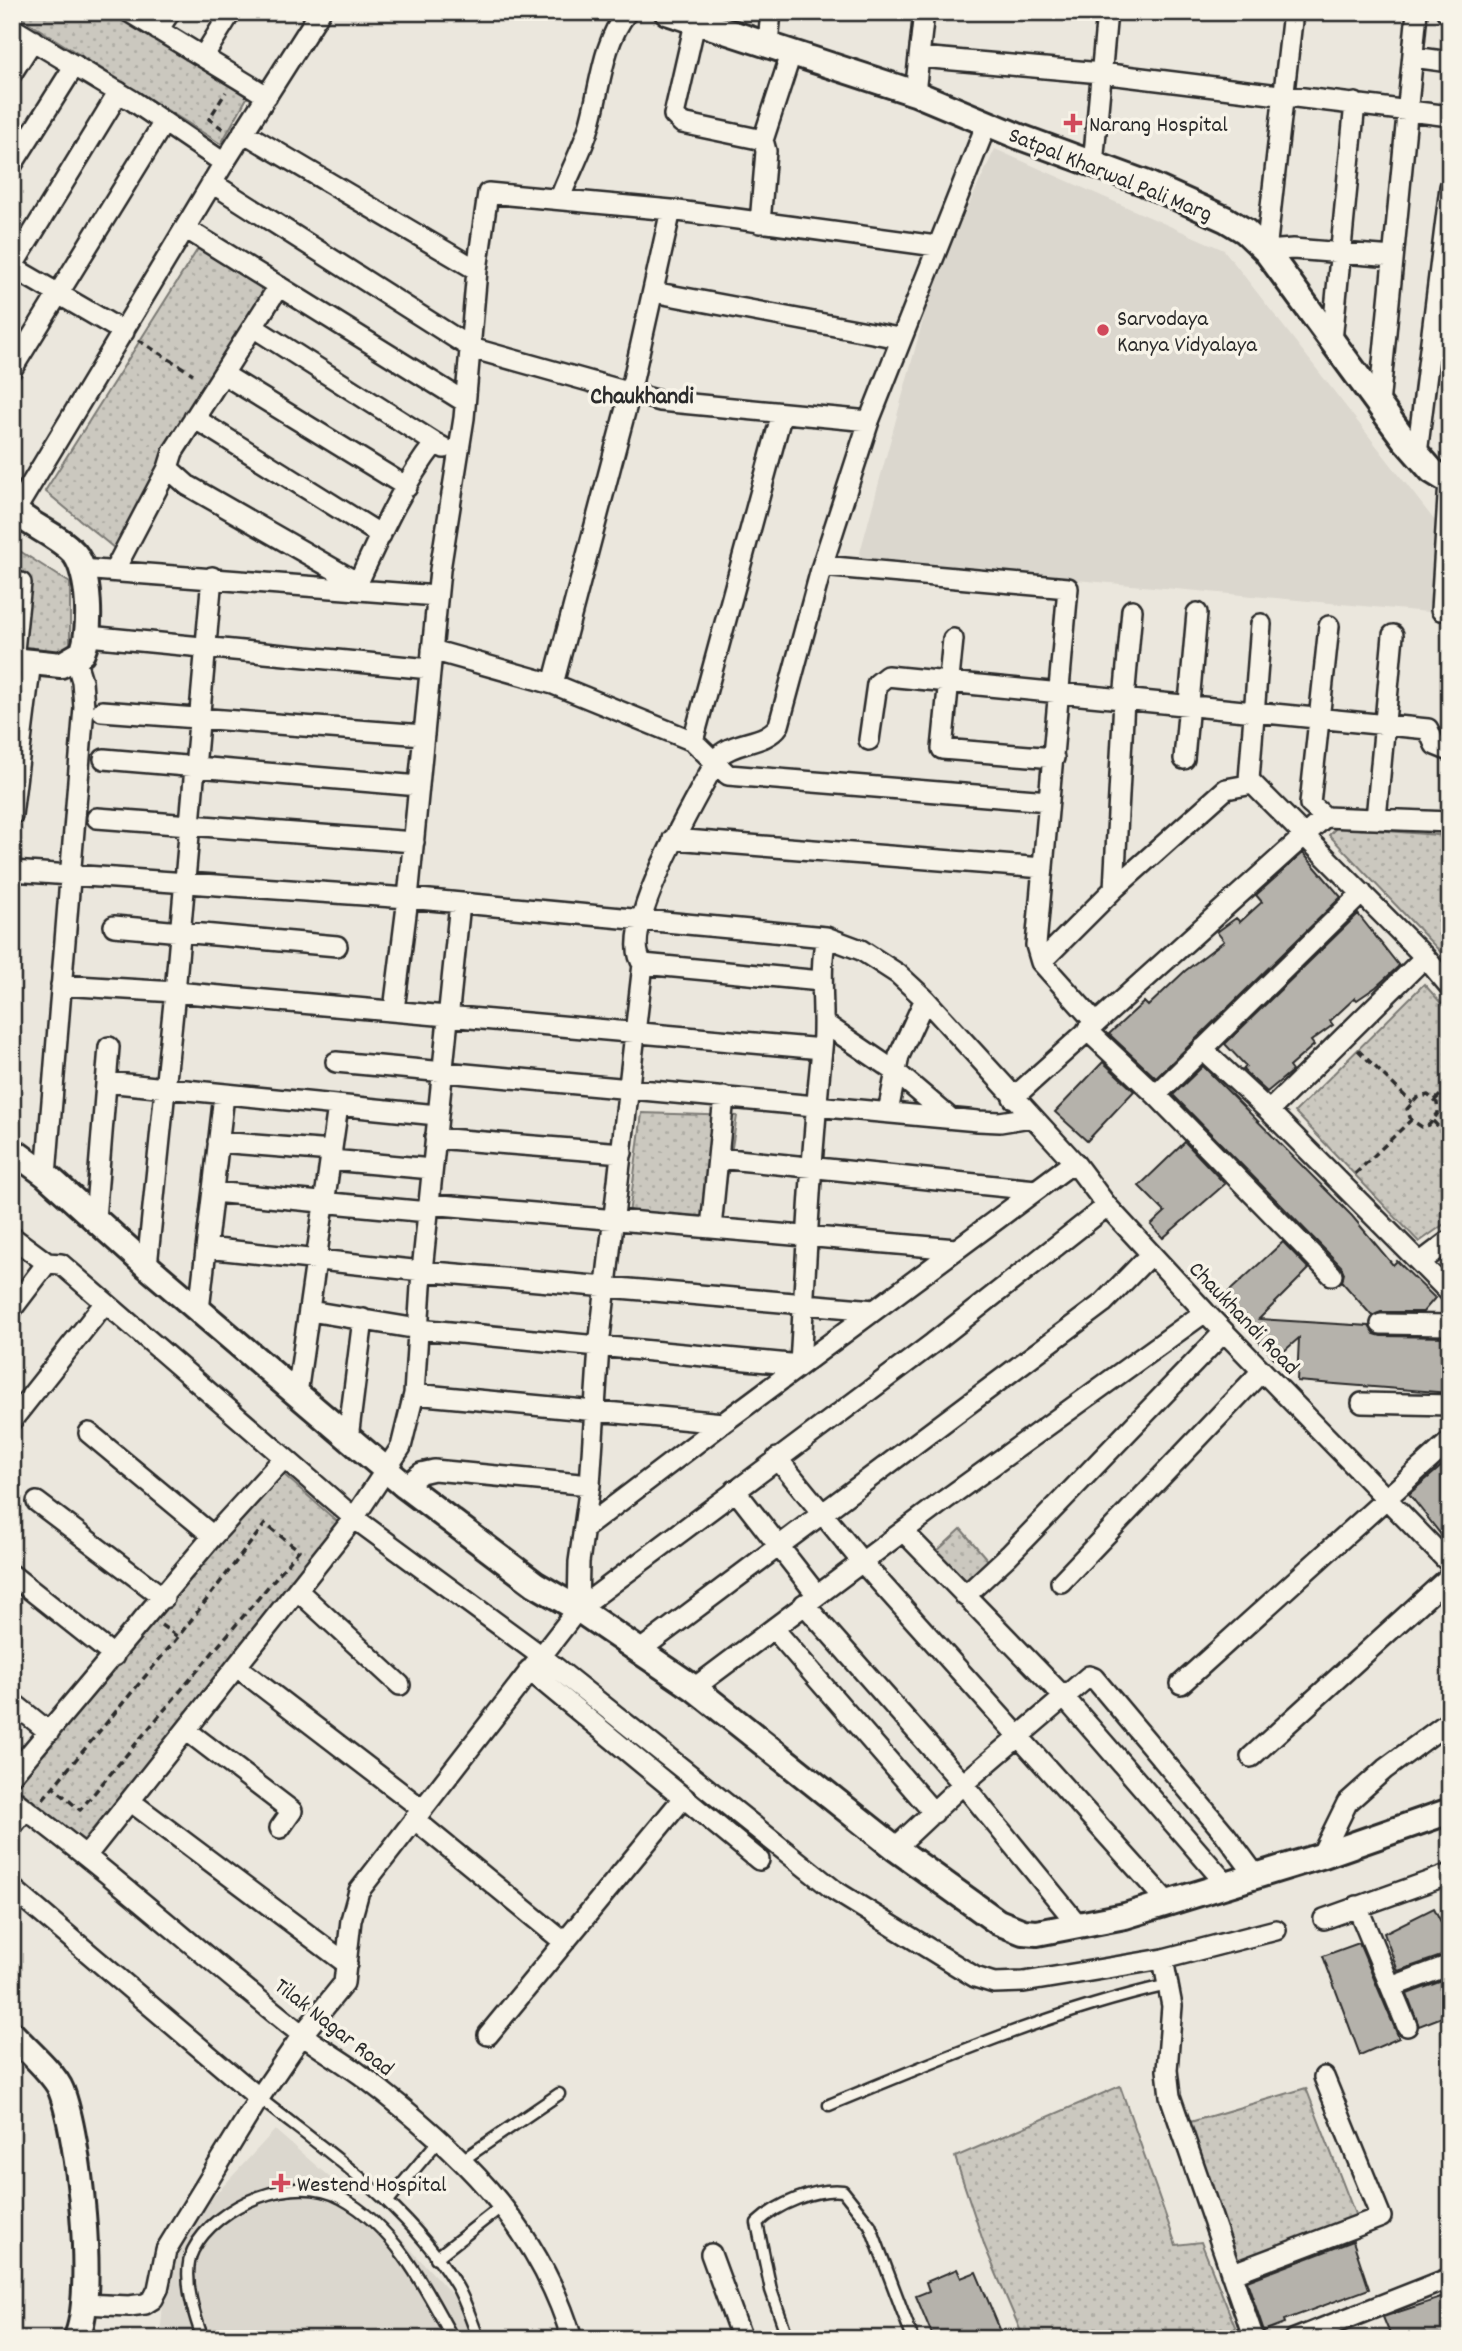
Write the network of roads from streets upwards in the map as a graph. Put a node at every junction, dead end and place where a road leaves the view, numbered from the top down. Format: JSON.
{"nodes":[{"id":1,"x":129,"y":12,"type":"edge"},
{"id":2,"x":170,"y":12,"type":"edge"},
{"id":3,"x":231,"y":12,"type":"edge"},
{"id":4,"x":320,"y":12,"type":"edge"},
{"id":5,"x":627,"y":12,"type":"edge"},
{"id":6,"x":667,"y":12,"type":"edge"},
{"id":7,"x":771,"y":12,"type":"edge"},
{"id":8,"x":924,"y":12,"type":"edge"},
{"id":9,"x":1107,"y":12,"type":"edge"},
{"id":10,"x":1284,"y":12,"type":"edge"},
{"id":11,"x":1417,"y":12,"type":"edge"},
{"id":12,"x":1293,"y":13,"type":"edge"},
{"id":13,"x":695,"y":23,"type":"junction"},
{"id":14,"x":12,"y":28,"type":"edge"},
{"id":15,"x":158,"y":30,"type":"junction"},
{"id":16,"x":33,"y":40,"type":"junction"},
{"id":17,"x":768,"y":43,"type":"junction"},
{"id":18,"x":792,"y":51,"type":"junction"},
{"id":19,"x":203,"y":57,"type":"junction"},
{"id":20,"x":920,"y":57,"type":"junction"},
{"id":21,"x":1413,"y":57,"type":"junction"},
{"id":22,"x":1450,"y":62,"type":"edge"},
{"id":23,"x":75,"y":65,"type":"junction"},
{"id":24,"x":12,"y":73,"type":"edge"},
{"id":25,"x":1101,"y":73,"type":"junction"},
{"id":26,"x":119,"y":93,"type":"junction"},
{"id":27,"x":915,"y":93,"type":"junction"},
{"id":28,"x":267,"y":96,"type":"junction"},
{"id":29,"x":1285,"y":96,"type":"junction"},
{"id":30,"x":1355,"y":103,"type":"junction"},
{"id":31,"x":1408,"y":109,"type":"junction"},
{"id":32,"x":1450,"y":116,"type":"edge"},
{"id":33,"x":164,"y":122,"type":"junction"},
{"id":34,"x":987,"y":122,"type":"junction"},
{"id":35,"x":243,"y":132,"type":"junction"},
{"id":36,"x":763,"y":140,"type":"junction"},
{"id":37,"x":224,"y":163,"type":"junction"},
{"id":38,"x":12,"y":165,"type":"edge"},
{"id":39,"x":1093,"y":165,"type":"junction"},
{"id":40,"x":212,"y":183,"type":"junction"},
{"id":41,"x":1450,"y":187,"type":"edge"},
{"id":42,"x":560,"y":198,"type":"junction"},
{"id":43,"x":671,"y":210,"type":"junction"},
{"id":44,"x":760,"y":223,"type":"junction"},
{"id":45,"x":186,"y":228,"type":"junction"},
{"id":46,"x":936,"y":246,"type":"junction"},
{"id":47,"x":1266,"y":251,"type":"junction"},
{"id":48,"x":1341,"y":253,"type":"junction"},
{"id":49,"x":1393,"y":257,"type":"junction"},
{"id":50,"x":12,"y":267,"type":"edge"},
{"id":51,"x":477,"y":270,"type":"junction"},
{"id":52,"x":279,"y":286,"type":"junction"},
{"id":53,"x":653,"y":292,"type":"junction"},
{"id":54,"x":56,"y":294,"type":"junction"},
{"id":55,"x":253,"y":327,"type":"junction"},
{"id":56,"x":124,"y":332,"type":"junction"},
{"id":57,"x":899,"y":338,"type":"junction"},
{"id":58,"x":1332,"y":341,"type":"junction"},
{"id":59,"x":471,"y":348,"type":"junction"},
{"id":60,"x":12,"y":369,"type":"edge"},
{"id":61,"x":223,"y":374,"type":"junction"},
{"id":62,"x":630,"y":393,"type":"junction"},
{"id":63,"x":465,"y":402,"type":"junction"},
{"id":64,"x":1379,"y":405,"type":"junction"},
{"id":65,"x":782,"y":413,"type":"junction"},
{"id":66,"x":194,"y":418,"type":"junction"},
{"id":67,"x":869,"y":421,"type":"junction"},
{"id":68,"x":435,"y":443,"type":"junction"},
{"id":69,"x":1417,"y":454,"type":"junction"},
{"id":70,"x":457,"y":455,"type":"junction"},
{"id":71,"x":168,"y":468,"type":"junction"},
{"id":72,"x":1449,"y":482,"type":"edge"},
{"id":73,"x":407,"y":487,"type":"junction"},
{"id":74,"x":13,"y":510,"type":"edge"},
{"id":75,"x":381,"y":536,"type":"junction"},
{"id":76,"x":78,"y":561,"type":"junction"},
{"id":77,"x":822,"y":566,"type":"junction"},
{"id":78,"x":114,"y":571,"type":"junction"},
{"id":79,"x":212,"y":577,"type":"junction"},
{"id":80,"x":21,"y":583,"type":"dead end"},
{"id":81,"x":357,"y":586,"type":"junction"},
{"id":82,"x":437,"y":596,"type":"junction"},
{"id":83,"x":1132,"y":610,"type":"dead end"},
{"id":84,"x":1441,"y":610,"type":"dead end"},
{"id":85,"x":1196,"y":612,"type":"dead end"},
{"id":86,"x":1261,"y":624,"type":"dead end"},
{"id":87,"x":1329,"y":626,"type":"dead end"},
{"id":88,"x":1393,"y":635,"type":"dead end"},
{"id":89,"x":88,"y":636,"type":"junction"},
{"id":90,"x":953,"y":639,"type":"dead end"},
{"id":91,"x":205,"y":648,"type":"junction"},
{"id":92,"x":75,"y":658,"type":"junction"},
{"id":93,"x":18,"y":660,"type":"edge"},
{"id":94,"x":431,"y":660,"type":"junction"},
{"id":95,"x":949,"y":682,"type":"junction"},
{"id":96,"x":553,"y":684,"type":"junction"},
{"id":97,"x":1060,"y":694,"type":"junction"},
{"id":98,"x":1124,"y":700,"type":"junction"},
{"id":99,"x":1188,"y":706,"type":"junction"},
{"id":100,"x":102,"y":710,"type":"dead end"},
{"id":101,"x":1252,"y":712,"type":"junction"},
{"id":102,"x":198,"y":718,"type":"junction"},
{"id":103,"x":1319,"y":718,"type":"junction"},
{"id":104,"x":1383,"y":724,"type":"junction"},
{"id":105,"x":424,"y":735,"type":"junction"},
{"id":106,"x":869,"y":740,"type":"dead end"},
{"id":107,"x":693,"y":741,"type":"junction"},
{"id":108,"x":1450,"y":751,"type":"edge"},
{"id":109,"x":1054,"y":758,"type":"junction"},
{"id":110,"x":104,"y":759,"type":"dead end"},
{"id":111,"x":1184,"y":759,"type":"dead end"},
{"id":112,"x":715,"y":764,"type":"junction"},
{"id":113,"x":194,"y":767,"type":"junction"},
{"id":114,"x":1253,"y":784,"type":"junction"},
{"id":115,"x":419,"y":786,"type":"junction"},
{"id":116,"x":1049,"y":801,"type":"junction"},
{"id":117,"x":12,"y":816,"type":"edge"},
{"id":118,"x":1325,"y":817,"type":"junction"},
{"id":119,"x":97,"y":818,"type":"dead end"},
{"id":120,"x":1376,"y":819,"type":"junction"},
{"id":121,"x":1450,"y":822,"type":"edge"},
{"id":122,"x":189,"y":824,"type":"junction"},
{"id":123,"x":1305,"y":835,"type":"junction"},
{"id":124,"x":673,"y":839,"type":"junction"},
{"id":125,"x":414,"y":842,"type":"junction"},
{"id":126,"x":1043,"y":868,"type":"junction"},
{"id":127,"x":12,"y":871,"type":"edge"},
{"id":128,"x":69,"y":877,"type":"junction"},
{"id":129,"x":184,"y":883,"type":"junction"},
{"id":130,"x":1114,"y":890,"type":"junction"},
{"id":131,"x":1362,"y":893,"type":"junction"},
{"id":132,"x":408,"y":898,"type":"junction"},
{"id":133,"x":460,"y":903,"type":"junction"},
{"id":134,"x":642,"y":921,"type":"junction"},
{"id":135,"x":114,"y":926,"type":"dead end"},
{"id":136,"x":180,"y":930,"type":"junction"},
{"id":137,"x":826,"y":937,"type":"junction"},
{"id":138,"x":337,"y":946,"type":"dead end"},
{"id":139,"x":1424,"y":957,"type":"junction"},
{"id":140,"x":1041,"y":962,"type":"junction"},
{"id":141,"x":643,"y":964,"type":"junction"},
{"id":142,"x":821,"y":981,"type":"junction"},
{"id":143,"x":61,"y":985,"type":"junction"},
{"id":144,"x":1449,"y":986,"type":"edge"},
{"id":145,"x":175,"y":992,"type":"junction"},
{"id":146,"x":925,"y":999,"type":"junction"},
{"id":147,"x":394,"y":1010,"type":"junction"},
{"id":148,"x":447,"y":1014,"type":"junction"},
{"id":149,"x":824,"y":1023,"type":"junction"},
{"id":150,"x":1091,"y":1026,"type":"junction"},
{"id":151,"x":636,"y":1031,"type":"junction"},
{"id":152,"x":109,"y":1047,"type":"dead end"},
{"id":153,"x":822,"y":1049,"type":"junction"},
{"id":154,"x":1202,"y":1049,"type":"junction"},
{"id":155,"x":336,"y":1062,"type":"dead end"},
{"id":156,"x":441,"y":1072,"type":"junction"},
{"id":157,"x":896,"y":1072,"type":"junction"},
{"id":158,"x":106,"y":1083,"type":"junction"},
{"id":159,"x":165,"y":1088,"type":"junction"},
{"id":160,"x":630,"y":1089,"type":"junction"},
{"id":161,"x":224,"y":1095,"type":"junction"},
{"id":162,"x":1156,"y":1095,"type":"junction"},
{"id":163,"x":724,"y":1097,"type":"junction"},
{"id":164,"x":1013,"y":1098,"type":"junction"},
{"id":165,"x":814,"y":1105,"type":"junction"},
{"id":166,"x":338,"y":1106,"type":"junction"},
{"id":167,"x":1269,"y":1111,"type":"junction"},
{"id":168,"x":888,"y":1112,"type":"junction"},
{"id":169,"x":437,"y":1115,"type":"junction"},
{"id":170,"x":1031,"y":1117,"type":"junction"},
{"id":171,"x":950,"y":1118,"type":"junction"},
{"id":172,"x":435,"y":1138,"type":"junction"},
{"id":173,"x":218,"y":1142,"type":"junction"},
{"id":174,"x":12,"y":1150,"type":"edge"},
{"id":175,"x":622,"y":1153,"type":"junction"},
{"id":176,"x":331,"y":1155,"type":"junction"},
{"id":177,"x":718,"y":1158,"type":"junction"},
{"id":178,"x":1074,"y":1162,"type":"junction"},
{"id":179,"x":811,"y":1167,"type":"junction"},
{"id":180,"x":432,"y":1169,"type":"junction"},
{"id":181,"x":46,"y":1175,"type":"junction"},
{"id":182,"x":1036,"y":1190,"type":"junction"},
{"id":183,"x":213,"y":1192,"type":"junction"},
{"id":184,"x":325,"y":1202,"type":"junction"},
{"id":185,"x":1107,"y":1206,"type":"junction"},
{"id":186,"x":428,"y":1208,"type":"junction"},
{"id":187,"x":95,"y":1219,"type":"junction"},
{"id":188,"x":614,"y":1220,"type":"junction"},
{"id":189,"x":711,"y":1228,"type":"junction"},
{"id":190,"x":807,"y":1236,"type":"junction"},
{"id":191,"x":12,"y":1237,"type":"edge"},
{"id":192,"x":1450,"y":1240,"type":"edge"},
{"id":193,"x":206,"y":1248,"type":"junction"},
{"id":194,"x":956,"y":1249,"type":"junction"},
{"id":195,"x":1151,"y":1254,"type":"junction"},
{"id":196,"x":318,"y":1260,"type":"junction"},
{"id":197,"x":1421,"y":1262,"type":"junction"},
{"id":198,"x":47,"y":1263,"type":"junction"},
{"id":199,"x":147,"y":1266,"type":"junction"},
{"id":200,"x":422,"y":1270,"type":"junction"},
{"id":201,"x":1332,"y":1275,"type":"dead end"},
{"id":202,"x":607,"y":1285,"type":"junction"},
{"id":203,"x":1450,"y":1293,"type":"edge"},
{"id":204,"x":803,"y":1303,"type":"junction"},
{"id":205,"x":104,"y":1304,"type":"junction"},
{"id":206,"x":12,"y":1309,"type":"edge"},
{"id":207,"x":199,"y":1310,"type":"junction"},
{"id":208,"x":874,"y":1310,"type":"junction"},
{"id":209,"x":310,"y":1311,"type":"junction"},
{"id":210,"x":1205,"y":1312,"type":"junction"},
{"id":211,"x":363,"y":1319,"type":"junction"},
{"id":212,"x":1381,"y":1324,"type":"dead end"},
{"id":213,"x":1450,"y":1325,"type":"edge"},
{"id":214,"x":418,"y":1329,"type":"junction"},
{"id":215,"x":1224,"y":1332,"type":"junction"},
{"id":216,"x":600,"y":1346,"type":"junction"},
{"id":217,"x":800,"y":1366,"type":"junction"},
{"id":218,"x":1262,"y":1371,"type":"junction"},
{"id":219,"x":297,"y":1394,"type":"junction"},
{"id":220,"x":414,"y":1394,"type":"junction"},
{"id":221,"x":1362,"y":1403,"type":"dead end"},
{"id":222,"x":1450,"y":1405,"type":"edge"},
{"id":223,"x":597,"y":1413,"type":"junction"},
{"id":224,"x":12,"y":1420,"type":"edge"},
{"id":225,"x":723,"y":1423,"type":"junction"},
{"id":226,"x":89,"y":1433,"type":"dead end"},
{"id":227,"x":348,"y":1438,"type":"junction"},
{"id":228,"x":1450,"y":1441,"type":"edge"},
{"id":229,"x":284,"y":1458,"type":"junction"},
{"id":230,"x":777,"y":1458,"type":"junction"},
{"id":231,"x":385,"y":1469,"type":"junction"},
{"id":232,"x":590,"y":1485,"type":"junction"},
{"id":233,"x":405,"y":1486,"type":"junction"},
{"id":234,"x":735,"y":1489,"type":"junction"},
{"id":235,"x":1385,"y":1497,"type":"junction"},
{"id":236,"x":37,"y":1502,"type":"dead end"},
{"id":237,"x":822,"y":1513,"type":"junction"},
{"id":238,"x":354,"y":1518,"type":"junction"},
{"id":239,"x":585,"y":1528,"type":"junction"},
{"id":240,"x":903,"y":1531,"type":"junction"},
{"id":241,"x":213,"y":1536,"type":"junction"},
{"id":242,"x":779,"y":1546,"type":"junction"},
{"id":243,"x":862,"y":1562,"type":"junction"},
{"id":244,"x":1450,"y":1564,"type":"edge"},
{"id":245,"x":12,"y":1575,"type":"edge"},
{"id":246,"x":1450,"y":1576,"type":"edge"},
{"id":247,"x":1061,"y":1583,"type":"dead end"},
{"id":248,"x":297,"y":1590,"type":"junction"},
{"id":249,"x":965,"y":1596,"type":"junction"},
{"id":250,"x":164,"y":1598,"type":"junction"},
{"id":251,"x":811,"y":1599,"type":"junction"},
{"id":252,"x":578,"y":1609,"type":"junction"},
{"id":253,"x":774,"y":1629,"type":"junction"},
{"id":254,"x":639,"y":1651,"type":"junction"},
{"id":255,"x":114,"y":1656,"type":"junction"},
{"id":256,"x":535,"y":1662,"type":"junction"},
{"id":257,"x":237,"y":1667,"type":"junction"},
{"id":258,"x":1181,"y":1684,"type":"dead end"},
{"id":259,"x":400,"y":1685,"type":"dead end"},
{"id":260,"x":694,"y":1688,"type":"junction"},
{"id":261,"x":1063,"y":1696,"type":"junction"},
{"id":262,"x":12,"y":1702,"type":"edge"},
{"id":263,"x":1450,"y":1721,"type":"edge"},
{"id":264,"x":186,"y":1730,"type":"junction"},
{"id":265,"x":49,"y":1732,"type":"junction"},
{"id":266,"x":1018,"y":1736,"type":"junction"},
{"id":267,"x":1251,"y":1757,"type":"dead end"},
{"id":268,"x":12,"y":1774,"type":"edge"},
{"id":269,"x":963,"y":1784,"type":"junction"},
{"id":270,"x":684,"y":1797,"type":"junction"},
{"id":271,"x":130,"y":1801,"type":"junction"},
{"id":272,"x":19,"y":1804,"type":"edge"},
{"id":273,"x":1450,"y":1811,"type":"edge"},
{"id":274,"x":419,"y":1814,"type":"junction"},
{"id":275,"x":934,"y":1814,"type":"junction"},
{"id":276,"x":12,"y":1826,"type":"edge"},
{"id":277,"x":280,"y":1828,"type":"dead end"},
{"id":278,"x":895,"y":1848,"type":"junction"},
{"id":279,"x":86,"y":1856,"type":"junction"},
{"id":280,"x":1321,"y":1856,"type":"junction"},
{"id":281,"x":759,"y":1860,"type":"dead end"},
{"id":282,"x":1450,"y":1874,"type":"edge"},
{"id":283,"x":1256,"y":1876,"type":"junction"},
{"id":284,"x":1227,"y":1885,"type":"junction"},
{"id":285,"x":12,"y":1888,"type":"edge"},
{"id":286,"x":1168,"y":1903,"type":"junction"},
{"id":287,"x":1357,"y":1906,"type":"junction"},
{"id":288,"x":1324,"y":1919,"type":"dead end"},
{"id":289,"x":1079,"y":1926,"type":"junction"},
{"id":290,"x":1276,"y":1930,"type":"dead end"},
{"id":291,"x":564,"y":1942,"type":"junction"},
{"id":292,"x":1163,"y":1959,"type":"junction"},
{"id":293,"x":347,"y":1964,"type":"junction"},
{"id":294,"x":1450,"y":1965,"type":"edge"},
{"id":295,"x":1391,"y":1987,"type":"junction"},
{"id":296,"x":1407,"y":2026,"type":"dead end"},
{"id":297,"x":12,"y":2034,"type":"edge"},
{"id":298,"x":302,"y":2035,"type":"junction"},
{"id":299,"x":488,"y":2035,"type":"dead end"},
{"id":300,"x":1324,"y":2077,"type":"dead end"},
{"id":301,"x":259,"y":2098,"type":"junction"},
{"id":302,"x":711,"y":2253,"type":"dead end"},
{"id":303,"x":1231,"y":2274,"type":"junction"},
{"id":304,"x":1450,"y":2278,"type":"edge"},
{"id":305,"x":82,"y":2304,"type":"junction"},
{"id":306,"x":78,"y":2337,"type":"edge"},
{"id":307,"x":572,"y":2339,"type":"edge"},
{"id":308,"x":743,"y":2339,"type":"edge"},
{"id":309,"x":1254,"y":2339,"type":"edge"},
{"id":310,"x":1294,"y":2339,"type":"edge"}],
"edges":[{"from":1,"to":15,"type":"street"},
{"from":2,"to":15,"type":"street"},
{"from":3,"to":19,"type":"street"},
{"from":4,"to":28,"type":"street"},
{"from":5,"to":42,"type":"street"},
{"from":6,"to":13,"type":"street","name":"Satpal Kharwal Pali Marg"},
{"from":7,"to":17,"type":"street"},
{"from":8,"to":20,"type":"street"},
{"from":9,"to":25,"type":"street"},
{"from":10,"to":12,"type":"street"},
{"from":11,"to":21,"type":"street"},
{"from":12,"to":29,"type":"street"},
{"from":13,"to":17,"type":"street","name":"Satpal Kharwal Pali Marg"},
{"from":13,"to":36,"type":"street"},
{"from":14,"to":16,"type":"street"},
{"from":15,"to":19,"type":"street"},
{"from":16,"to":23,"type":"street"},
{"from":16,"to":24,"type":"street"},
{"from":17,"to":18,"type":"street","name":"Satpal Kharwal Pali Marg"},
{"from":18,"to":27,"type":"street","name":"Satpal Kharwal Pali Marg"},
{"from":18,"to":36,"type":"street"},
{"from":19,"to":28,"type":"street"},
{"from":20,"to":25,"type":"street"},
{"from":20,"to":27,"type":"street"},
{"from":21,"to":22,"type":"street"},
{"from":21,"to":31,"type":"street"},
{"from":23,"to":26,"type":"street"},
{"from":23,"to":38,"type":"street"},
{"from":25,"to":29,"type":"street"},
{"from":25,"to":39,"type":"street"},
{"from":26,"to":33,"type":"street"},
{"from":26,"to":50,"type":"street"},
{"from":27,"to":34,"type":"street","name":"Satpal Kharwal Pali Marg"},
{"from":28,"to":35,"type":"street"},
{"from":29,"to":30,"type":"street"},
{"from":29,"to":47,"type":"street"},
{"from":30,"to":31,"type":"street"},
{"from":30,"to":48,"type":"street"},
{"from":31,"to":32,"type":"street"},
{"from":31,"to":49,"type":"street"},
{"from":33,"to":37,"type":"street"},
{"from":33,"to":54,"type":"street"},
{"from":34,"to":39,"type":"street","name":"Satpal Kharwal Pali Marg"},
{"from":34,"to":46,"type":"street"},
{"from":35,"to":37,"type":"street"},
{"from":35,"to":51,"type":"street"},
{"from":36,"to":44,"type":"street"},
{"from":37,"to":40,"type":"street"},
{"from":39,"to":47,"type":"street","name":"Satpal Kharwal Pali Marg"},
{"from":40,"to":45,"type":"street"},
{"from":40,"to":59,"type":"street"},
{"from":41,"to":69,"type":"street"},
{"from":42,"to":43,"type":"street"},
{"from":42,"to":51,"type":"street"},
{"from":43,"to":44,"type":"street"},
{"from":43,"to":53,"type":"street"},
{"from":44,"to":46,"type":"street"},
{"from":45,"to":52,"type":"street"},
{"from":45,"to":56,"type":"street"},
{"from":46,"to":57,"type":"street"},
{"from":47,"to":48,"type":"street"},
{"from":47,"to":58,"type":"street","name":"Satpal Kharwal Pali Marg"},
{"from":48,"to":49,"type":"street"},
{"from":48,"to":58,"type":"street"},
{"from":49,"to":64,"type":"street"},
{"from":50,"to":54,"type":"street"},
{"from":51,"to":59,"type":"street"},
{"from":52,"to":55,"type":"street"},
{"from":52,"to":63,"type":"street"},
{"from":53,"to":57,"type":"street"},
{"from":53,"to":62,"type":"street"},
{"from":54,"to":56,"type":"street"},
{"from":54,"to":60,"type":"street"},
{"from":55,"to":61,"type":"street"},
{"from":55,"to":68,"type":"street"},
{"from":56,"to":74,"type":"street"},
{"from":57,"to":67,"type":"street"},
{"from":58,"to":64,"type":"street","name":"Satpal Kharwal Pali Marg"},
{"from":59,"to":62,"type":"street"},
{"from":59,"to":63,"type":"street"},
{"from":61,"to":66,"type":"street"},
{"from":61,"to":73,"type":"street"},
{"from":62,"to":65,"type":"street"},
{"from":62,"to":96,"type":"street"},
{"from":63,"to":70,"type":"street"},
{"from":64,"to":69,"type":"street","name":"Satpal Kharwal Pali Marg"},
{"from":65,"to":67,"type":"street"},
{"from":65,"to":107,"type":"street"},
{"from":66,"to":71,"type":"street"},
{"from":66,"to":75,"type":"street"},
{"from":67,"to":77,"type":"street"},
{"from":68,"to":70,"type":"street"},
{"from":68,"to":73,"type":"street"},
{"from":69,"to":72,"type":"street","name":"Satpal Kharwal Pali Marg"},
{"from":70,"to":82,"type":"street"},
{"from":71,"to":78,"type":"street"},
{"from":71,"to":81,"type":"street"},
{"from":72,"to":84,"type":"street"},
{"from":73,"to":75,"type":"street"},
{"from":74,"to":76,"type":"street"},
{"from":75,"to":81,"type":"street"},
{"from":76,"to":78,"type":"street"},
{"from":76,"to":89,"type":"street"},
{"from":77,"to":97,"type":"street"},
{"from":77,"to":112,"type":"street"},
{"from":78,"to":79,"type":"street"},
{"from":79,"to":81,"type":"street"},
{"from":79,"to":91,"type":"street"},
{"from":80,"to":93,"type":"street"},
{"from":81,"to":82,"type":"street"},
{"from":82,"to":94,"type":"street"},
{"from":83,"to":98,"type":"street"},
{"from":85,"to":99,"type":"street"},
{"from":86,"to":101,"type":"street"},
{"from":87,"to":103,"type":"street"},
{"from":88,"to":104,"type":"street"},
{"from":89,"to":91,"type":"street"},
{"from":89,"to":92,"type":"street"},
{"from":90,"to":95,"type":"street"},
{"from":91,"to":94,"type":"street"},
{"from":91,"to":102,"type":"street"},
{"from":92,"to":93,"type":"street"},
{"from":92,"to":128,"type":"street"},
{"from":93,"to":117,"type":"street"},
{"from":94,"to":96,"type":"street"},
{"from":94,"to":105,"type":"street"},
{"from":95,"to":97,"type":"street"},
{"from":95,"to":106,"type":"street"},
{"from":95,"to":109,"type":"street"},
{"from":96,"to":107,"type":"street"},
{"from":97,"to":98,"type":"street"},
{"from":97,"to":109,"type":"street"},
{"from":98,"to":99,"type":"street"},
{"from":98,"to":130,"type":"street"},
{"from":99,"to":101,"type":"street"},
{"from":99,"to":111,"type":"street"},
{"from":100,"to":102,"type":"street"},
{"from":101,"to":103,"type":"street"},
{"from":101,"to":114,"type":"street"},
{"from":102,"to":105,"type":"street"},
{"from":102,"to":113,"type":"street"},
{"from":103,"to":104,"type":"street"},
{"from":103,"to":118,"type":"street"},
{"from":104,"to":108,"type":"street"},
{"from":104,"to":120,"type":"street"},
{"from":105,"to":115,"type":"street"},
{"from":107,"to":112,"type":"street"},
{"from":109,"to":116,"type":"street"},
{"from":110,"to":113,"type":"street"},
{"from":112,"to":116,"type":"street"},
{"from":112,"to":124,"type":"street"},
{"from":113,"to":115,"type":"street"},
{"from":113,"to":122,"type":"street"},
{"from":114,"to":123,"type":"street"},
{"from":114,"to":130,"type":"street"},
{"from":115,"to":125,"type":"street"},
{"from":116,"to":126,"type":"street"},
{"from":118,"to":120,"type":"street"},
{"from":118,"to":123,"type":"street"},
{"from":119,"to":122,"type":"street"},
{"from":120,"to":121,"type":"street"},
{"from":122,"to":125,"type":"street"},
{"from":122,"to":129,"type":"street"},
{"from":123,"to":131,"type":"street"},
{"from":123,"to":150,"type":"street"},
{"from":124,"to":126,"type":"street"},
{"from":124,"to":134,"type":"street"},
{"from":125,"to":132,"type":"street"},
{"from":126,"to":140,"type":"street"},
{"from":127,"to":128,"type":"street","name":"Chaukhandi Road"},
{"from":128,"to":129,"type":"street","name":"Chaukhandi Road"},
{"from":128,"to":143,"type":"street"},
{"from":129,"to":132,"type":"street","name":"Chaukhandi Road"},
{"from":129,"to":136,"type":"street"},
{"from":130,"to":140,"type":"street"},
{"from":131,"to":139,"type":"street"},
{"from":131,"to":154,"type":"street"},
{"from":132,"to":133,"type":"street","name":"Chaukhandi Road"},
{"from":132,"to":147,"type":"street"},
{"from":133,"to":134,"type":"street","name":"Chaukhandi Road"},
{"from":133,"to":148,"type":"street"},
{"from":134,"to":137,"type":"street","name":"Chaukhandi Road"},
{"from":134,"to":141,"type":"street"},
{"from":135,"to":136,"type":"street"},
{"from":136,"to":138,"type":"street"},
{"from":136,"to":145,"type":"street"},
{"from":137,"to":142,"type":"street"},
{"from":137,"to":146,"type":"street","name":"Chaukhandi Road"},
{"from":139,"to":144,"type":"street"},
{"from":139,"to":167,"type":"street"},
{"from":140,"to":150,"type":"street"},
{"from":141,"to":142,"type":"street"},
{"from":141,"to":151,"type":"street"},
{"from":142,"to":149,"type":"street"},
{"from":143,"to":145,"type":"street"},
{"from":143,"to":181,"type":"street"},
{"from":145,"to":147,"type":"street"},
{"from":145,"to":159,"type":"street"},
{"from":146,"to":157,"type":"street"},
{"from":146,"to":164,"type":"street","name":"Chaukhandi Road"},
{"from":147,"to":148,"type":"street"},
{"from":148,"to":151,"type":"street"},
{"from":148,"to":156,"type":"street"},
{"from":149,"to":153,"type":"street"},
{"from":149,"to":157,"type":"street"},
{"from":150,"to":162,"type":"street"},
{"from":150,"to":164,"type":"street"},
{"from":151,"to":153,"type":"street"},
{"from":151,"to":160,"type":"street"},
{"from":152,"to":158,"type":"street"},
{"from":153,"to":165,"type":"street"},
{"from":154,"to":162,"type":"street"},
{"from":154,"to":167,"type":"street"},
{"from":155,"to":156,"type":"street"},
{"from":156,"to":160,"type":"street"},
{"from":156,"to":169,"type":"street"},
{"from":157,"to":168,"type":"street"},
{"from":157,"to":171,"type":"street"},
{"from":158,"to":159,"type":"street"},
{"from":158,"to":187,"type":"street"},
{"from":159,"to":161,"type":"street"},
{"from":159,"to":199,"type":"street"},
{"from":160,"to":163,"type":"street"},
{"from":160,"to":175,"type":"street"},
{"from":161,"to":166,"type":"street"},
{"from":161,"to":173,"type":"street"},
{"from":162,"to":201,"type":"street"},
{"from":163,"to":165,"type":"street"},
{"from":163,"to":177,"type":"street"},
{"from":164,"to":170,"type":"street","name":"Chaukhandi Road"},
{"from":165,"to":168,"type":"street"},
{"from":165,"to":179,"type":"street"},
{"from":166,"to":169,"type":"street"},
{"from":166,"to":176,"type":"street"},
{"from":167,"to":197,"type":"street"},
{"from":168,"to":171,"type":"street"},
{"from":169,"to":172,"type":"street"},
{"from":170,"to":171,"type":"street"},
{"from":170,"to":178,"type":"street","name":"Chaukhandi Road"},
{"from":172,"to":175,"type":"street"},
{"from":172,"to":180,"type":"street"},
{"from":173,"to":176,"type":"street"},
{"from":173,"to":183,"type":"street"},
{"from":174,"to":181,"type":"street"},
{"from":175,"to":188,"type":"street"},
{"from":176,"to":180,"type":"street"},
{"from":176,"to":184,"type":"street"},
{"from":177,"to":179,"type":"street"},
{"from":177,"to":189,"type":"street"},
{"from":178,"to":182,"type":"street"},
{"from":178,"to":185,"type":"street","name":"Chaukhandi Road"},
{"from":179,"to":182,"type":"street"},
{"from":179,"to":190,"type":"street"},
{"from":180,"to":186,"type":"street"},
{"from":181,"to":187,"type":"street"},
{"from":182,"to":194,"type":"street"},
{"from":183,"to":184,"type":"street"},
{"from":183,"to":193,"type":"street"},
{"from":184,"to":186,"type":"street"},
{"from":184,"to":196,"type":"street"},
{"from":185,"to":195,"type":"street","name":"Chaukhandi Road"},
{"from":185,"to":230,"type":"street"},
{"from":186,"to":188,"type":"street"},
{"from":186,"to":200,"type":"street"},
{"from":187,"to":199,"type":"street"},
{"from":188,"to":189,"type":"street"},
{"from":188,"to":202,"type":"street"},
{"from":189,"to":190,"type":"street"},
{"from":190,"to":194,"type":"street"},
{"from":190,"to":204,"type":"street"},
{"from":191,"to":198,"type":"street"},
{"from":192,"to":197,"type":"street"},
{"from":193,"to":196,"type":"street"},
{"from":193,"to":207,"type":"street"},
{"from":194,"to":208,"type":"street"},
{"from":195,"to":210,"type":"street","name":"Chaukhandi Road"},
{"from":195,"to":237,"type":"street"},
{"from":196,"to":200,"type":"street"},
{"from":196,"to":209,"type":"street"},
{"from":197,"to":203,"type":"street"},
{"from":198,"to":205,"type":"street"},
{"from":198,"to":206,"type":"street"},
{"from":199,"to":207,"type":"street"},
{"from":200,"to":202,"type":"street"},
{"from":200,"to":214,"type":"street"},
{"from":202,"to":204,"type":"street"},
{"from":202,"to":216,"type":"street"},
{"from":204,"to":208,"type":"street"},
{"from":204,"to":217,"type":"street"},
{"from":205,"to":224,"type":"street"},
{"from":205,"to":229,"type":"street"},
{"from":207,"to":219,"type":"street"},
{"from":208,"to":217,"type":"street"},
{"from":209,"to":211,"type":"street"},
{"from":209,"to":219,"type":"street"},
{"from":210,"to":215,"type":"street","name":"Chaukhandi Road"},
{"from":210,"to":240,"type":"street"},
{"from":211,"to":214,"type":"street"},
{"from":211,"to":227,"type":"street"},
{"from":212,"to":213,"type":"street"},
{"from":214,"to":216,"type":"street"},
{"from":214,"to":220,"type":"street"},
{"from":215,"to":218,"type":"street","name":"Chaukhandi Road"},
{"from":215,"to":249,"type":"street"},
{"from":216,"to":217,"type":"street"},
{"from":216,"to":223,"type":"street"},
{"from":217,"to":225,"type":"street"},
{"from":218,"to":235,"type":"street","name":"Chaukhandi Road"},
{"from":218,"to":247,"type":"street"},
{"from":219,"to":227,"type":"street"},
{"from":220,"to":223,"type":"street"},
{"from":220,"to":231,"type":"street"},
{"from":221,"to":222,"type":"street"},
{"from":223,"to":225,"type":"street"},
{"from":223,"to":232,"type":"street"},
{"from":225,"to":239,"type":"street"},
{"from":226,"to":241,"type":"street"},
{"from":227,"to":231,"type":"street"},
{"from":228,"to":235,"type":"street"},
{"from":229,"to":238,"type":"street"},
{"from":229,"to":241,"type":"street"},
{"from":230,"to":234,"type":"street"},
{"from":230,"to":237,"type":"street"},
{"from":231,"to":233,"type":"street"},
{"from":231,"to":238,"type":"street"},
{"from":232,"to":233,"type":"street"},
{"from":232,"to":239,"type":"street"},
{"from":233,"to":252,"type":"street"},
{"from":234,"to":242,"type":"street"},
{"from":234,"to":252,"type":"street"},
{"from":235,"to":244,"type":"street","name":"Chaukhandi Road"},
{"from":235,"to":258,"type":"street"},
{"from":236,"to":250,"type":"street"},
{"from":237,"to":242,"type":"street"},
{"from":237,"to":243,"type":"street"},
{"from":238,"to":248,"type":"street"},
{"from":238,"to":256,"type":"street"},
{"from":239,"to":252,"type":"street"},
{"from":240,"to":243,"type":"street"},
{"from":240,"to":249,"type":"street"},
{"from":241,"to":250,"type":"street"},
{"from":242,"to":251,"type":"street"},
{"from":242,"to":254,"type":"street"},
{"from":243,"to":251,"type":"street"},
{"from":243,"to":266,"type":"street"},
{"from":245,"to":255,"type":"street"},
{"from":246,"to":267,"type":"street"},
{"from":248,"to":257,"type":"street"},
{"from":248,"to":259,"type":"street"},
{"from":249,"to":261,"type":"street"},
{"from":250,"to":255,"type":"street"},
{"from":251,"to":253,"type":"street"},
{"from":251,"to":269,"type":"street"},
{"from":252,"to":254,"type":"street"},
{"from":252,"to":256,"type":"street"},
{"from":253,"to":260,"type":"street"},
{"from":253,"to":275,"type":"street"},
{"from":254,"to":260,"type":"street"},
{"from":255,"to":265,"type":"street"},
{"from":256,"to":270,"type":"street"},
{"from":256,"to":274,"type":"street"},
{"from":256,"to":292,"type":"street"},
{"from":257,"to":264,"type":"street"},
{"from":257,"to":274,"type":"street"},
{"from":260,"to":278,"type":"street"},
{"from":261,"to":266,"type":"street"},
{"from":261,"to":283,"type":"street"},
{"from":261,"to":284,"type":"street"},
{"from":262,"to":265,"type":"street"},
{"from":263,"to":280,"type":"street"},
{"from":264,"to":271,"type":"street"},
{"from":264,"to":277,"type":"street"},
{"from":265,"to":268,"type":"street"},
{"from":266,"to":269,"type":"street"},
{"from":266,"to":286,"type":"street"},
{"from":269,"to":275,"type":"street"},
{"from":269,"to":289,"type":"street"},
{"from":270,"to":281,"type":"street"},
{"from":270,"to":291,"type":"street"},
{"from":271,"to":279,"type":"street"},
{"from":271,"to":293,"type":"street"},
{"from":272,"to":276,"type":"street"},
{"from":272,"to":279,"type":"street","name":"Tilak Nagar Road"},
{"from":273,"to":280,"type":"street"},
{"from":274,"to":291,"type":"street"},
{"from":274,"to":293,"type":"street"},
{"from":275,"to":278,"type":"street"},
{"from":278,"to":289,"type":"street"},
{"from":279,"to":298,"type":"street","name":"Tilak Nagar Road"},
{"from":280,"to":283,"type":"street"},
{"from":282,"to":287,"type":"street"},
{"from":283,"to":284,"type":"street"},
{"from":284,"to":286,"type":"street"},
{"from":285,"to":301,"type":"street"},
{"from":286,"to":289,"type":"street"},
{"from":287,"to":288,"type":"street"},
{"from":287,"to":295,"type":"street"},
{"from":290,"to":292,"type":"street"},
{"from":291,"to":299,"type":"street"},
{"from":292,"to":303,"type":"street"},
{"from":293,"to":298,"type":"street"},
{"from":294,"to":295,"type":"street"},
{"from":295,"to":296,"type":"street"},
{"from":297,"to":305,"type":"street"},
{"from":298,"to":301,"type":"street"},
{"from":298,"to":307,"type":"street","name":"Tilak Nagar Road"},
{"from":300,"to":303,"type":"street"},
{"from":301,"to":305,"type":"street"},
{"from":302,"to":308,"type":"street"},
{"from":303,"to":309,"type":"street"},
{"from":304,"to":310,"type":"street"},
{"from":305,"to":306,"type":"street"}]}
